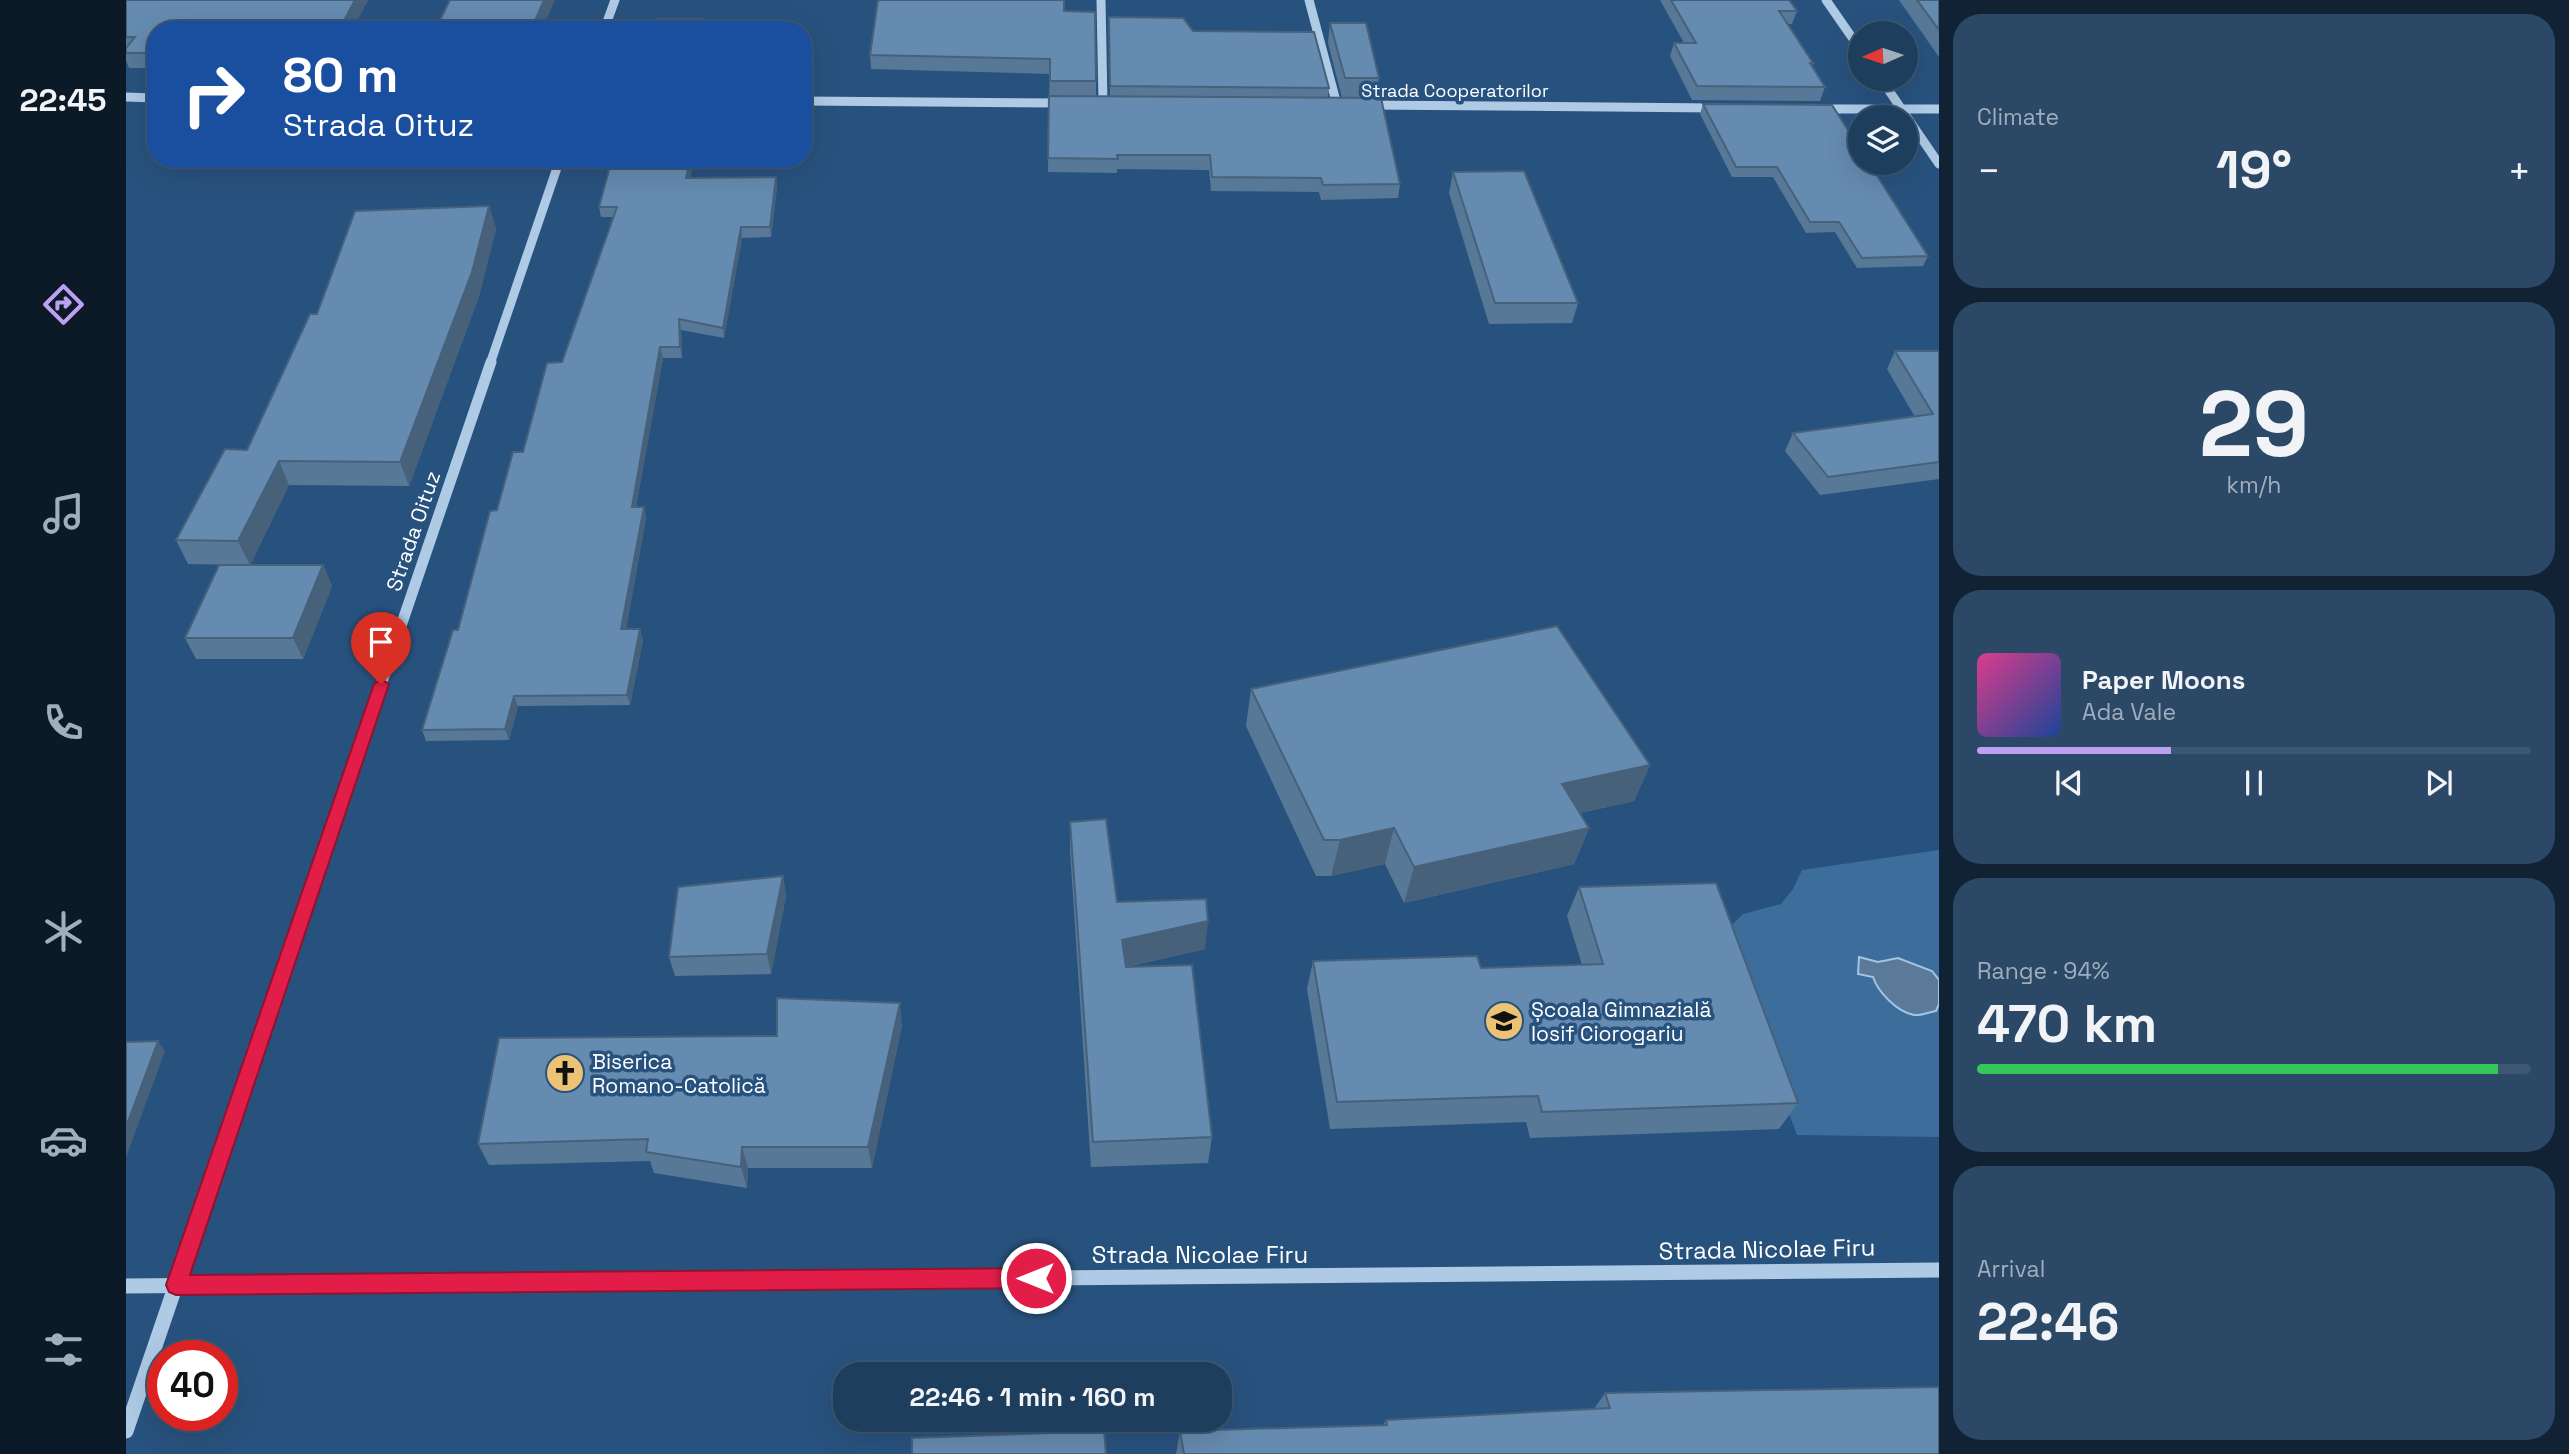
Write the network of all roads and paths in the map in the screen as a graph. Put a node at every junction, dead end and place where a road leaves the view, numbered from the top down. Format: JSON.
{"nodes":[{"id":1,"x":615,"y":0,"type":"edge"},
{"id":2,"x":1101,"y":0,"type":"edge"},
{"id":3,"x":1309,"y":0,"type":"edge"},
{"id":4,"x":1826,"y":0,"type":"edge"},
{"id":5,"x":607,"y":21,"type":"edge"},
{"id":6,"x":1848,"y":32,"type":"edge"},
{"id":7,"x":126,"y":97,"type":"edge"},
{"id":8,"x":147,"y":98,"type":"edge"},
{"id":9,"x":812,"y":101,"type":"edge"},
{"id":10,"x":1076,"y":103,"type":"edge"},
{"id":11,"x":1090,"y":103,"type":"edge"},
{"id":12,"x":1103,"y":103,"type":"junction"},
{"id":13,"x":1117,"y":103,"type":"edge"},
{"id":14,"x":1323,"y":105,"type":"edge"},
{"id":15,"x":1337,"y":105,"type":"junction"},
{"id":16,"x":1351,"y":105,"type":"edge"},
{"id":17,"x":1364,"y":105,"type":"edge"},
{"id":18,"x":1723,"y":108,"type":"edge"},
{"id":19,"x":1805,"y":109,"type":"edge"},
{"id":20,"x":1848,"y":109,"type":"edge"},
{"id":21,"x":1918,"y":109,"type":"edge"},
{"id":22,"x":1939,"y":109,"type":"edge"},
{"id":23,"x":1918,"y":133,"type":"edge"},
{"id":24,"x":1939,"y":164,"type":"edge"},
{"id":25,"x":557,"y":168,"type":"edge"},
{"id":26,"x":1939,"y":1270,"type":"edge"},
{"id":27,"x":176,"y":1285,"type":"junction"},
{"id":28,"x":126,"y":1286,"type":"edge"},
{"id":29,"x":126,"y":1432,"type":"edge"}],
"edges":[{"from":1,"to":5,"type":"street"},
{"from":2,"to":12,"type":"street"},
{"from":3,"to":15,"type":"street"},
{"from":4,"to":6,"type":"street"},
{"from":7,"to":8,"type":"street"},
{"from":9,"to":10,"type":"street"},
{"from":11,"to":12,"type":"street"},
{"from":12,"to":13,"type":"street"},
{"from":14,"to":15,"type":"street","name":"Strada Cooperatorilor"},
{"from":15,"to":16,"type":"street","name":"Strada Cooperatorilor"},
{"from":17,"to":18,"type":"street","name":"Strada Cooperatorilor"},
{"from":19,"to":20,"type":"street"},
{"from":21,"to":22,"type":"street"},
{"from":23,"to":24,"type":"street"},
{"from":25,"to":27,"type":"street","name":"Strada Oituz"},
{"from":26,"to":27,"type":"street","name":"Strada Nicolae Firu"},
{"from":27,"to":28,"type":"street","name":"Strada Nicolae Firu"},
{"from":27,"to":29,"type":"street","name":"Strada Oituz"}]}
